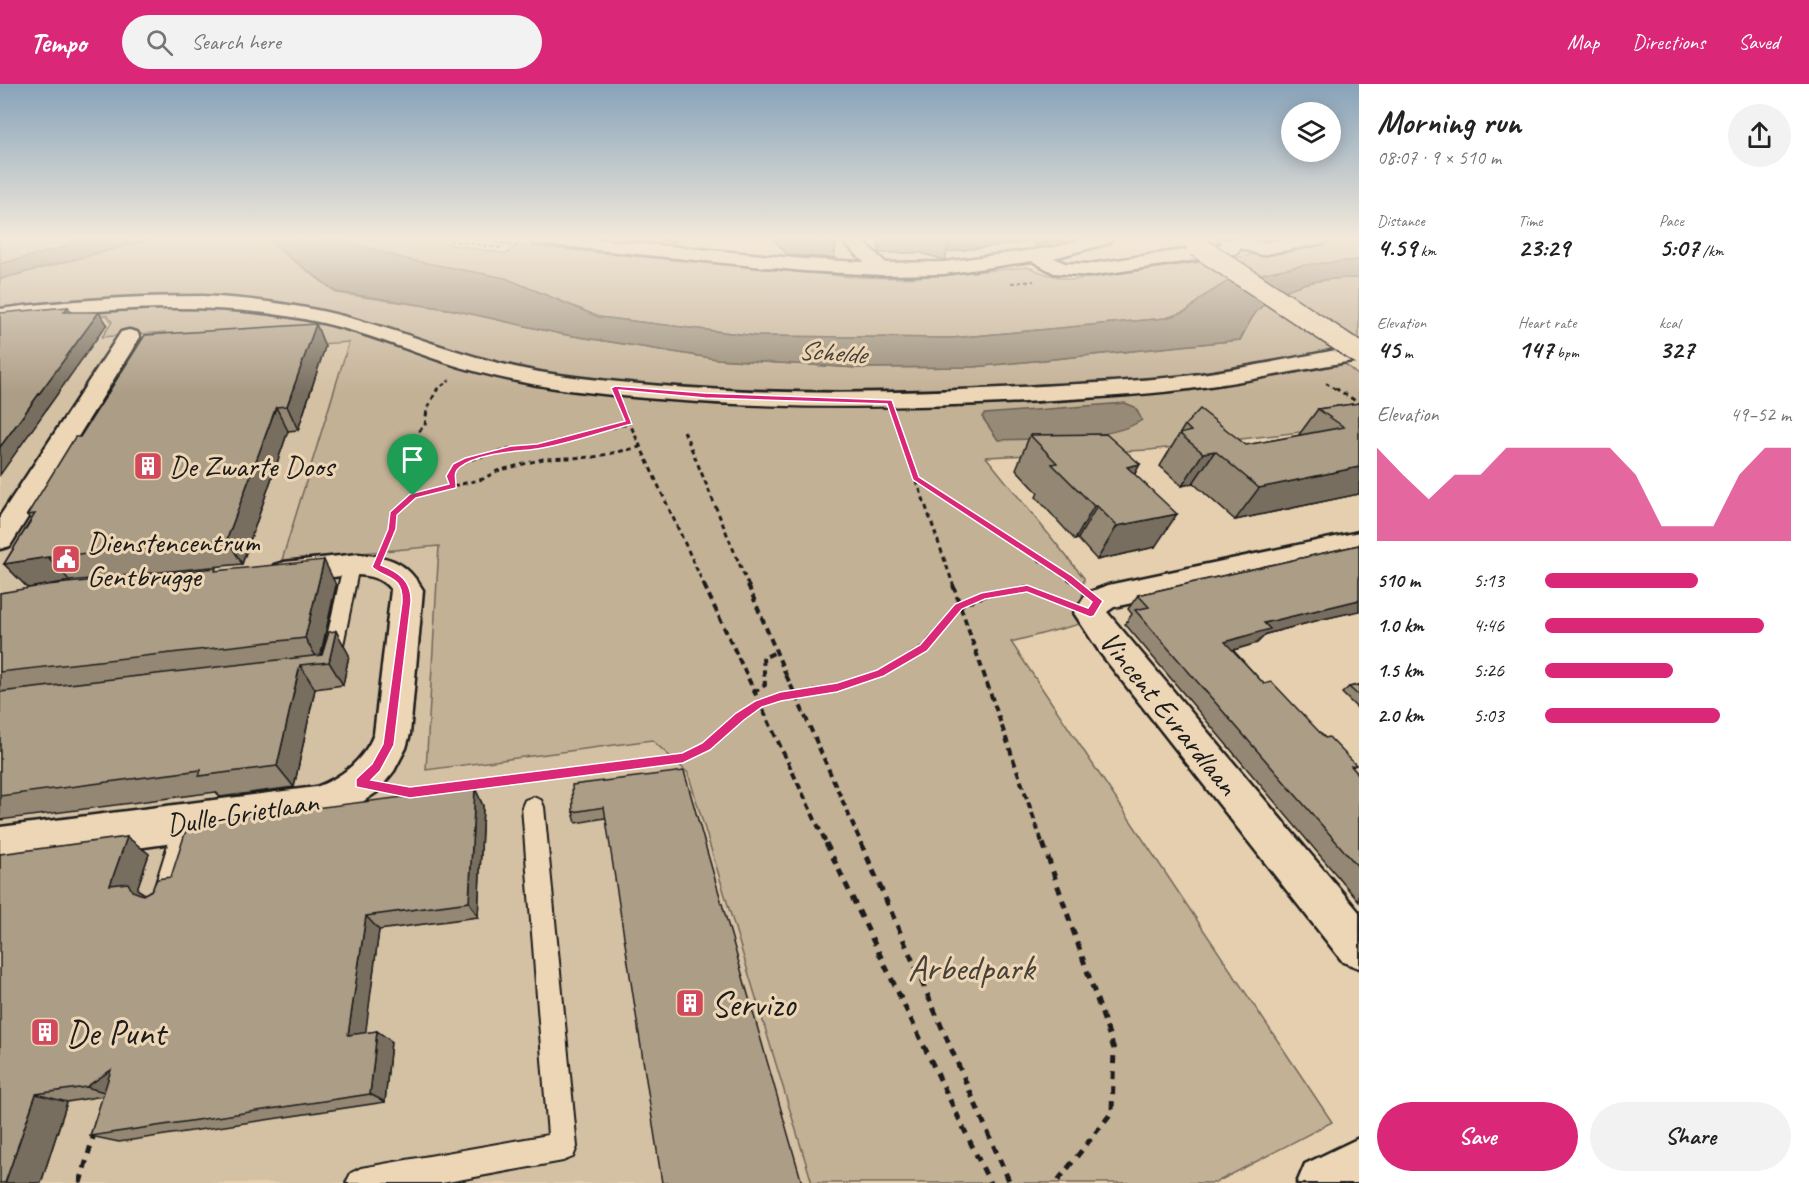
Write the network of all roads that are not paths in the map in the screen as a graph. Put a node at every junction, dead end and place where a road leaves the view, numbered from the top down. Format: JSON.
{"nodes":[{"id":1,"x":1263,"y":290,"type":"edge"},
{"id":2,"x":0,"y":315,"type":"edge"},
{"id":3,"x":129,"y":338,"type":"dead end"},
{"id":4,"x":1359,"y":353,"type":"edge"},
{"id":5,"x":0,"y":539,"type":"edge"},
{"id":6,"x":1359,"y":542,"type":"edge"},
{"id":7,"x":363,"y":566,"type":"junction"},
{"id":8,"x":258,"y":576,"type":"edge"},
{"id":9,"x":329,"y":671,"type":"edge"},
{"id":10,"x":533,"y":807,"type":"dead end"},
{"id":11,"x":186,"y":822,"type":"junction"},
{"id":12,"x":0,"y":847,"type":"edge"},
{"id":13,"x":164,"y":896,"type":"edge"},
{"id":14,"x":1359,"y":946,"type":"edge"},
{"id":15,"x":1359,"y":1164,"type":"edge"},
{"id":16,"x":361,"y":1183,"type":"edge"},
{"id":17,"x":1324,"y":1183,"type":"edge"}],
"edges":[{"from":1,"to":4,"type":"street","bridge":true},
{"from":2,"to":4,"type":"street"},
{"from":3,"to":5,"type":"street"},
{"from":6,"to":14,"type":"street","name":"Vincent Evrardlaan"},
{"from":7,"to":8,"type":"street"},
{"from":7,"to":9,"type":"lane"},
{"from":7,"to":11,"type":"street","name":"Dulle-Grietlaan"},
{"from":10,"to":16,"type":"lane"},
{"from":11,"to":12,"type":"street","name":"Dulle-Grietlaan"},
{"from":11,"to":13,"type":"lane"},
{"from":15,"to":17,"type":"street"}]}
